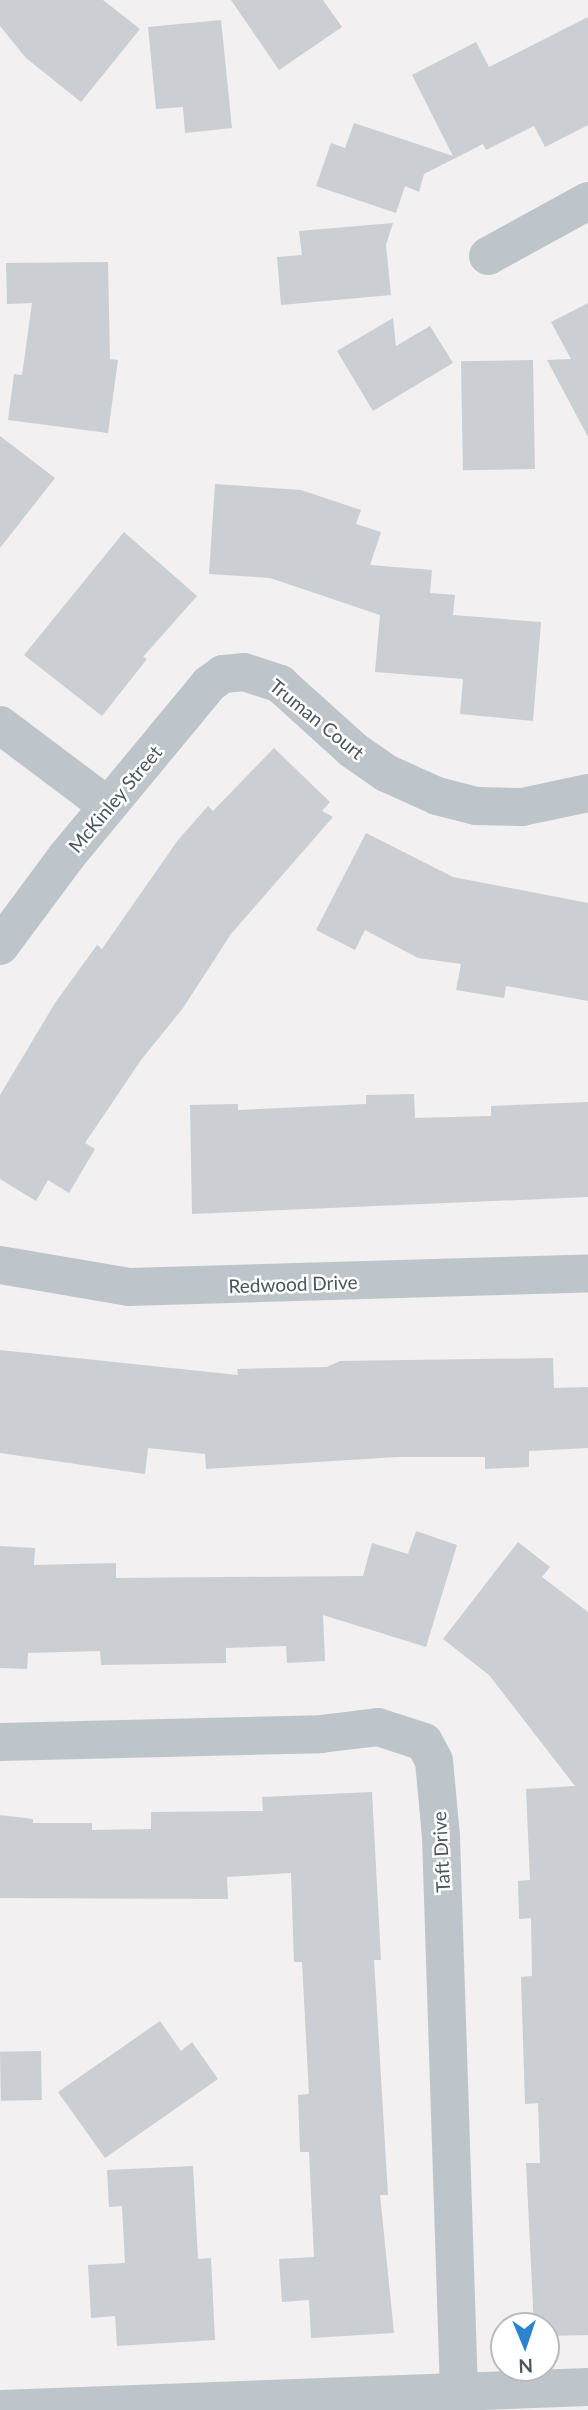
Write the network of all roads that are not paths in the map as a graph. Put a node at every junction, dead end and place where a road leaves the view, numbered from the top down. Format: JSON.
{"nodes":[{"id":1,"x":588,"y":201,"type":"edge"},
{"id":2,"x":488,"y":256,"type":"dead end"},
{"id":3,"x":244,"y":672,"type":"joint"},
{"id":4,"x":0,"y":725,"type":"edge"},
{"id":5,"x":588,"y":793,"type":"edge"},
{"id":6,"x":108,"y":806,"type":"junction"},
{"id":7,"x":0,"y":946,"type":"edge"},
{"id":8,"x":0,"y":1265,"type":"edge"},
{"id":9,"x":588,"y":1273,"type":"edge"},
{"id":10,"x":0,"y":1742,"type":"edge"},
{"id":11,"x":588,"y":2387,"type":"edge"},
{"id":12,"x":459,"y":2392,"type":"junction"},
{"id":13,"x":0,"y":2409,"type":"edge"}],
"edges":[{"from":1,"to":2,"type":"street"},
{"from":3,"to":5,"type":"street","name":"Truman Court"},
{"from":3,"to":6,"type":"street","name":"McKinley Street"},
{"from":4,"to":6,"type":"street"},
{"from":6,"to":7,"type":"street","name":"McKinley Street"},
{"from":8,"to":9,"type":"street","name":"Redwood Drive"},
{"from":10,"to":12,"type":"street","name":"Taft Drive"},
{"from":11,"to":12,"type":"street"},
{"from":12,"to":13,"type":"street"}]}
